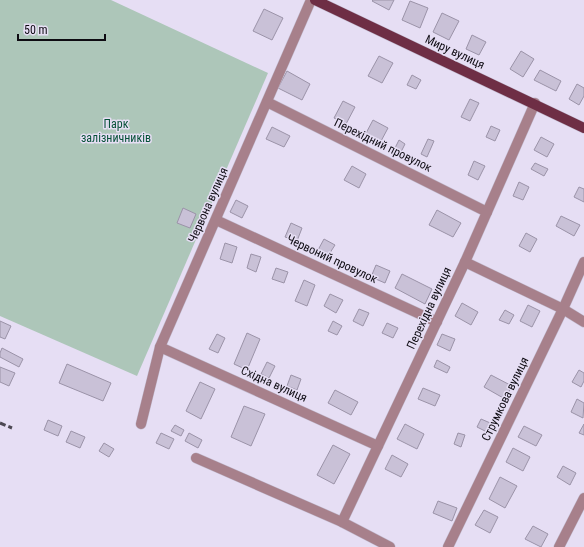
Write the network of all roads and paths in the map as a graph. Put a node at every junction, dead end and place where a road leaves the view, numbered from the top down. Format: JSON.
{"nodes":[{"id":1,"x":311,"y":0,"type":"edge"},
{"id":2,"x":315,"y":0,"type":"edge"},
{"id":3,"x":267,"y":102,"type":"junction"},
{"id":4,"x":534,"y":103,"type":"junction"},
{"id":5,"x":584,"y":128,"type":"edge"},
{"id":6,"x":487,"y":212,"type":"junction"},
{"id":7,"x":216,"y":220,"type":"junction"},
{"id":8,"x":465,"y":262,"type":"junction"},
{"id":9,"x":584,"y":262,"type":"edge"},
{"id":10,"x":563,"y":309,"type":"junction"},
{"id":11,"x":437,"y":322,"type":"junction"},
{"id":12,"x":584,"y":322,"type":"edge"},
{"id":13,"x":160,"y":347,"type":"junction"},
{"id":14,"x":141,"y":424,"type":"dead end"},
{"id":15,"x":378,"y":446,"type":"junction"},
{"id":16,"x":196,"y":458,"type":"dead end"},
{"id":17,"x":584,"y":498,"type":"edge"},
{"id":18,"x":342,"y":522,"type":"junction"},
{"id":19,"x":390,"y":547,"type":"edge"},
{"id":20,"x":448,"y":547,"type":"edge"},
{"id":21,"x":559,"y":547,"type":"edge"}],
"edges":[{"from":1,"to":3,"type":"street","name":"Червона вулиця"},
{"from":2,"to":4,"type":"main road","name":"Миру вулиця"},
{"from":3,"to":6,"type":"street","name":"Перехідний провулок"},
{"from":3,"to":7,"type":"street","name":"Червона вулиця"},
{"from":4,"to":5,"type":"main road","name":"Миру вулиця"},
{"from":4,"to":6,"type":"street","name":"Перехідна вулиця"},
{"from":6,"to":8,"type":"street","name":"Перехідна вулиця"},
{"from":7,"to":11,"type":"street","name":"Червоний провулок"},
{"from":7,"to":13,"type":"street","name":"Червона вулиця"},
{"from":8,"to":10,"type":"street"},
{"from":8,"to":11,"type":"street","name":"Перехідна вулиця"},
{"from":9,"to":10,"type":"street","name":"Струмкова вулиця"},
{"from":10,"to":12,"type":"street"},
{"from":10,"to":20,"type":"street","name":"Струмкова вулиця"},
{"from":11,"to":15,"type":"street","name":"Перехідна вулиця"},
{"from":13,"to":14,"type":"street","name":"Червона вулиця"},
{"from":13,"to":15,"type":"street","name":"Східна вулиця"},
{"from":15,"to":18,"type":"street","name":"Перехідна вулиця"},
{"from":16,"to":18,"type":"street"},
{"from":17,"to":21,"type":"street"},
{"from":18,"to":19,"type":"street"}]}
